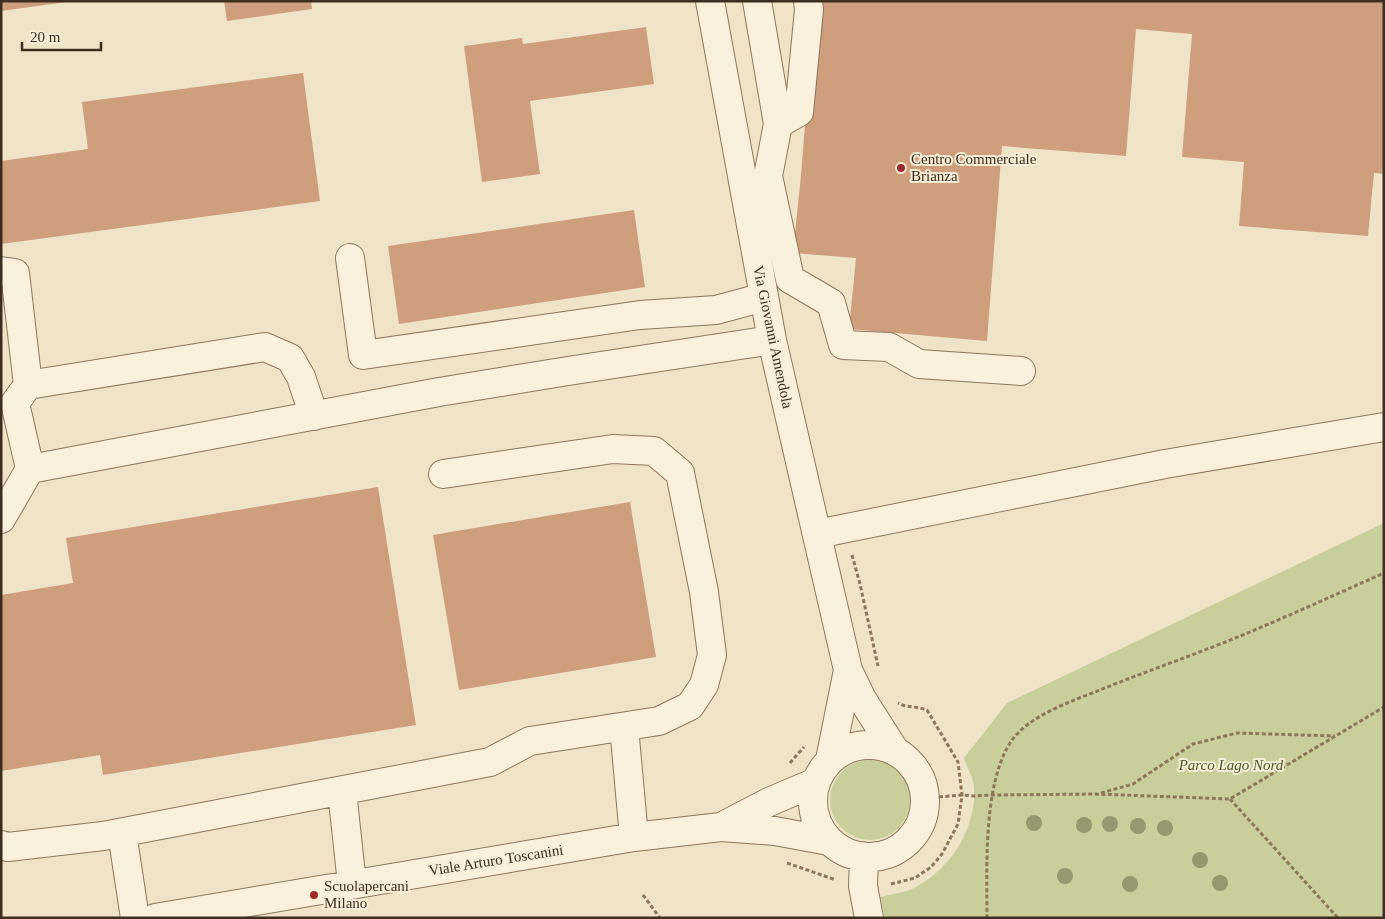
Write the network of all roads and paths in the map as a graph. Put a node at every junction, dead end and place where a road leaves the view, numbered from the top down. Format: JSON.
{"nodes":[{"id":1,"x":710,"y":1,"type":"edge"},
{"id":2,"x":757,"y":1,"type":"edge"},
{"id":3,"x":808,"y":1,"type":"edge"},
{"id":4,"x":778,"y":124,"type":"junction"},
{"id":5,"x":350,"y":258,"type":"dead end"},
{"id":6,"x":1,"y":271,"type":"edge"},
{"id":7,"x":764,"y":297,"type":"junction"},
{"id":8,"x":772,"y":340,"type":"junction"},
{"id":9,"x":1021,"y":371,"type":"dead end"},
{"id":10,"x":28,"y":385,"type":"junction"},
{"id":11,"x":314,"y":416,"type":"junction"},
{"id":12,"x":1384,"y":428,"type":"edge"},
{"id":13,"x":30,"y":469,"type":"junction"},
{"id":14,"x":443,"y":474,"type":"dead end"},
{"id":15,"x":1,"y":519,"type":"edge"},
{"id":16,"x":844,"y":528,"type":"junction"},
{"id":17,"x":817,"y":534,"type":"junction"},
{"id":18,"x":1384,"y":573,"type":"edge"},
{"id":19,"x":879,"y":669,"type":"dead end"},
{"id":20,"x":848,"y":670,"type":"junction"},
{"id":21,"x":891,"y":699,"type":"dead end"},
{"id":22,"x":1384,"y":707,"type":"edge"},
{"id":23,"x":624,"y":726,"type":"junction"},
{"id":24,"x":1335,"y":736,"type":"junction"},
{"id":25,"x":809,"y":741,"type":"dead end"},
{"id":26,"x":896,"y":751,"type":"junction"},
{"id":27,"x":788,"y":766,"type":"dead end"},
{"id":28,"x":823,"y":771,"type":"junction"},
{"id":29,"x":342,"y":791,"type":"junction"},
{"id":30,"x":1095,"y":794,"type":"junction"},
{"id":31,"x":962,"y":795,"type":"junction"},
{"id":32,"x":993,"y":795,"type":"junction"},
{"id":33,"x":926,"y":798,"type":"junction"},
{"id":34,"x":1230,"y":799,"type":"junction"},
{"id":35,"x":721,"y":827,"type":"junction"},
{"id":36,"x":122,"y":833,"type":"junction"},
{"id":37,"x":634,"y":837,"type":"junction"},
{"id":38,"x":829,"y":841,"type":"junction"},
{"id":39,"x":1,"y":845,"type":"edge"},
{"id":40,"x":864,"y":857,"type":"junction"},
{"id":41,"x":780,"y":860,"type":"dead end"},
{"id":42,"x":352,"y":884,"type":"junction"},
{"id":43,"x":863,"y":886,"type":"junction"},
{"id":44,"x":643,"y":895,"type":"dead end"},
{"id":45,"x":135,"y":918,"type":"edge"},
{"id":46,"x":155,"y":918,"type":"edge"},
{"id":47,"x":660,"y":918,"type":"edge"},
{"id":48,"x":869,"y":918,"type":"edge"},
{"id":49,"x":986,"y":918,"type":"edge"},
{"id":50,"x":1338,"y":918,"type":"edge"}],
"edges":[{"from":1,"to":7,"type":"street","name":"Via Giovanni Amendola"},
{"from":2,"to":4,"type":"street"},
{"from":3,"to":4,"type":"street"},
{"from":4,"to":9,"type":"street"},
{"from":5,"to":7,"type":"street"},
{"from":6,"to":10,"type":"street"},
{"from":7,"to":8,"type":"street","name":"Via Giovanni Amendola"},
{"from":8,"to":11,"type":"street"},
{"from":8,"to":17,"type":"street","name":"Via Giovanni Amendola"},
{"from":10,"to":11,"type":"street"},
{"from":10,"to":13,"type":"street"},
{"from":11,"to":13,"type":"street"},
{"from":12,"to":16,"type":"street"},
{"from":13,"to":15,"type":"street"},
{"from":14,"to":23,"type":"street"},
{"from":16,"to":17,"type":"street"},
{"from":16,"to":19,"type":"path"},
{"from":17,"to":20,"type":"street","name":"Via Giovanni Amendola"},
{"from":18,"to":32,"type":"path"},
{"from":20,"to":26,"type":"street","name":"Via Giovanni Amendola"},
{"from":20,"to":28,"type":"street","name":"Via Giovanni Amendola"},
{"from":21,"to":31,"type":"path"},
{"from":22,"to":24,"type":"path"},
{"from":23,"to":29,"type":"street"},
{"from":23,"to":37,"type":"street"},
{"from":24,"to":30,"type":"path"},
{"from":24,"to":34,"type":"path"},
{"from":25,"to":27,"type":"path"},
{"from":26,"to":28,"type":"street"},
{"from":26,"to":33,"type":"street"},
{"from":28,"to":35,"type":"street","name":"Viale Arturo Toscanini"},
{"from":28,"to":38,"type":"street"},
{"from":29,"to":36,"type":"street"},
{"from":29,"to":42,"type":"street"},
{"from":30,"to":32,"type":"path"},
{"from":30,"to":34,"type":"path"},
{"from":31,"to":32,"type":"path"},
{"from":31,"to":33,"type":"path"},
{"from":31,"to":43,"type":"path"},
{"from":32,"to":49,"type":"path"},
{"from":33,"to":40,"type":"street"},
{"from":34,"to":50,"type":"path"},
{"from":35,"to":37,"type":"street","name":"Viale Arturo Toscanini"},
{"from":35,"to":38,"type":"street","name":"Viale Arturo Toscanini"},
{"from":36,"to":39,"type":"street"},
{"from":36,"to":45,"type":"street"},
{"from":37,"to":42,"type":"street","name":"Viale Arturo Toscanini"},
{"from":38,"to":40,"type":"street"},
{"from":40,"to":43,"type":"street"},
{"from":41,"to":43,"type":"path"},
{"from":42,"to":46,"type":"street","name":"Viale Arturo Toscanini"},
{"from":43,"to":48,"type":"street"},
{"from":44,"to":47,"type":"path"}]}
